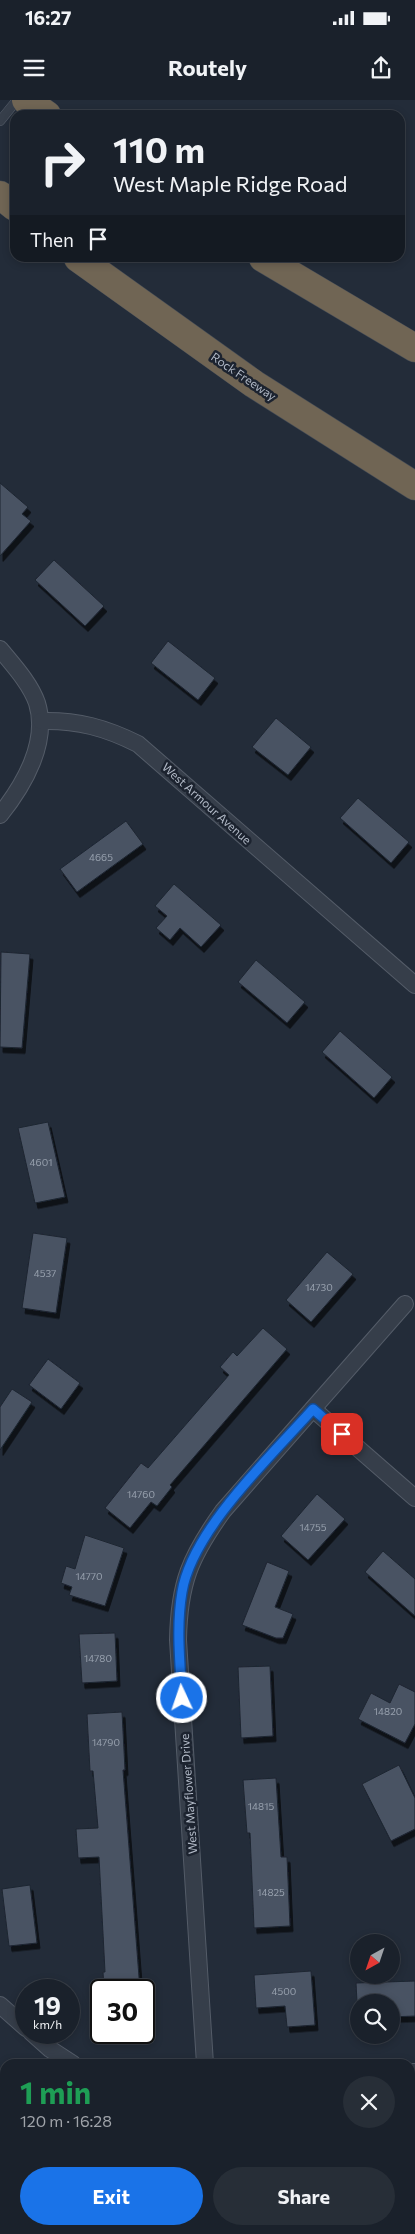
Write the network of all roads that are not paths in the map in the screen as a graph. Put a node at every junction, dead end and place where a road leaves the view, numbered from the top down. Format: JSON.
{"nodes":[{"id":1,"x":17,"y":100,"type":"edge"},
{"id":2,"x":26,"y":100,"type":"edge"},
{"id":3,"x":40,"y":110,"type":"edge"},
{"id":4,"x":0,"y":121,"type":"edge"},
{"id":5,"x":84,"y":262,"type":"edge"},
{"id":6,"x":270,"y":262,"type":"edge"},
{"id":7,"x":415,"y":348,"type":"edge"},
{"id":8,"x":415,"y":486,"type":"edge"},
{"id":9,"x":0,"y":649,"type":"edge"},
{"id":10,"x":41,"y":721,"type":"junction"},
{"id":11,"x":0,"y":815,"type":"edge"},
{"id":12,"x":415,"y":985,"type":"edge"},
{"id":13,"x":405,"y":1304,"type":"dead end"},
{"id":14,"x":313,"y":1409,"type":"junction"},
{"id":15,"x":415,"y":1498,"type":"edge"},
{"id":16,"x":0,"y":2005,"type":"edge"},
{"id":17,"x":15,"y":2018,"type":"edge"},
{"id":18,"x":44,"y":2044,"type":"edge"},
{"id":19,"x":65,"y":2059,"type":"edge"},
{"id":20,"x":205,"y":2059,"type":"edge"}],
"edges":[{"from":1,"to":4,"type":"lane"},
{"from":2,"to":3,"type":"highway"},
{"from":5,"to":8,"type":"highway","name":"Rock Freeway"},
{"from":6,"to":7,"type":"highway"},
{"from":9,"to":10,"type":"street"},
{"from":10,"to":11,"type":"street"},
{"from":10,"to":12,"type":"street","name":"West Armour Avenue"},
{"from":13,"to":14,"type":"street","name":"West Mayflower Drive"},
{"from":14,"to":15,"type":"street"},
{"from":14,"to":20,"type":"street","name":"West Mayflower Drive"},
{"from":16,"to":17,"type":"street"},
{"from":18,"to":19,"type":"street"}]}
